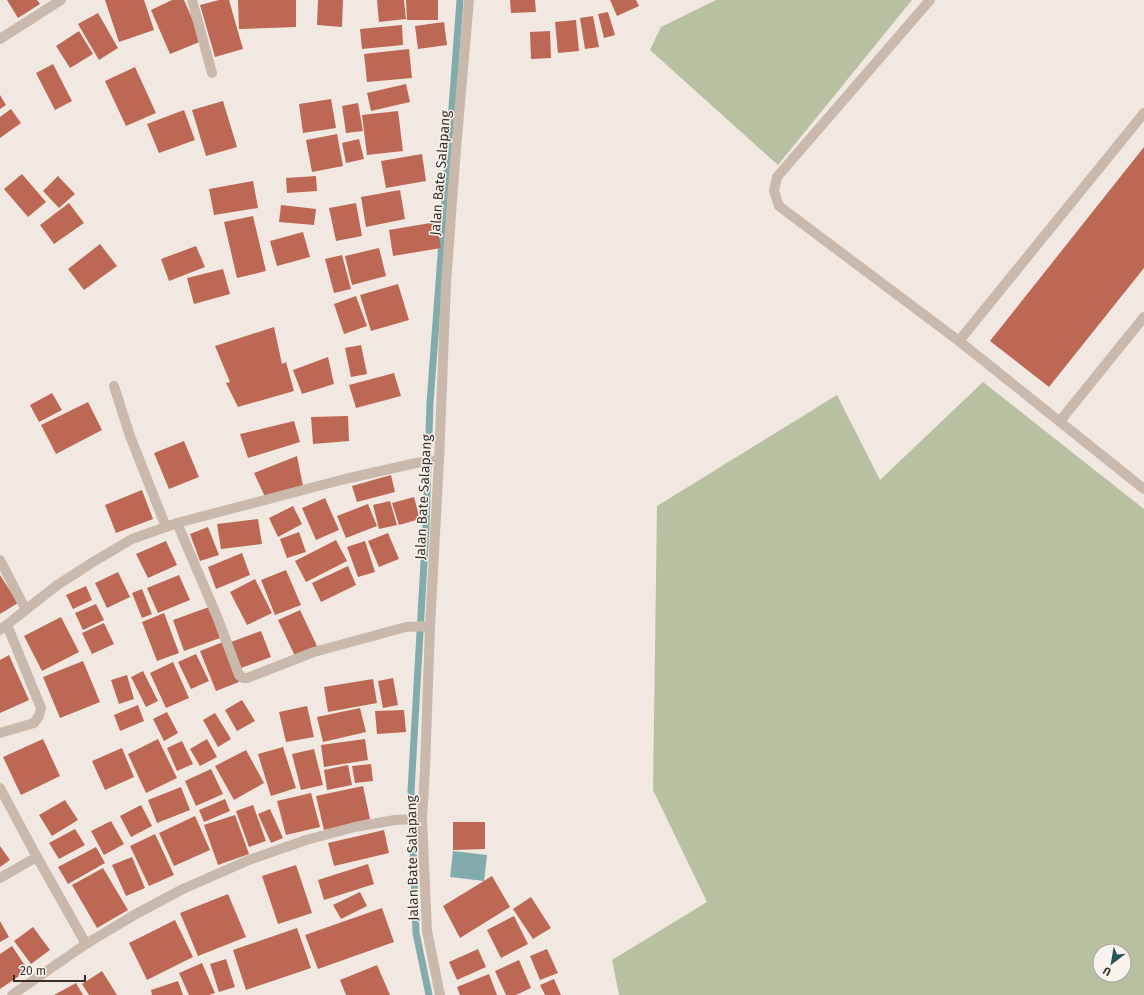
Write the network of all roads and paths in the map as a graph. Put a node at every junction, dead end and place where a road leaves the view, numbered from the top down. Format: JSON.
{"nodes":[{"id":1,"x":61,"y":0,"type":"edge"},
{"id":2,"x":192,"y":0,"type":"edge"},
{"id":3,"x":469,"y":0,"type":"edge"},
{"id":4,"x":930,"y":0,"type":"edge"},
{"id":5,"x":0,"y":39,"type":"edge"},
{"id":6,"x":212,"y":73,"type":"dead end"},
{"id":7,"x":1144,"y":113,"type":"edge"},
{"id":8,"x":1144,"y":317,"type":"edge"},
{"id":9,"x":959,"y":341,"type":"junction"},
{"id":10,"x":114,"y":386,"type":"dead end"},
{"id":11,"x":1060,"y":421,"type":"junction"},
{"id":12,"x":435,"y":460,"type":"junction"},
{"id":13,"x":1144,"y":489,"type":"edge"},
{"id":14,"x":177,"y":523,"type":"junction"},
{"id":15,"x":166,"y":527,"type":"junction"},
{"id":16,"x":0,"y":560,"type":"edge"},
{"id":17,"x":26,"y":610,"type":"junction"},
{"id":18,"x":426,"y":626,"type":"junction"},
{"id":19,"x":3,"y":627,"type":"edge"},
{"id":20,"x":0,"y":733,"type":"edge"},
{"id":21,"x":0,"y":788,"type":"edge"},
{"id":22,"x":418,"y":819,"type":"junction"},
{"id":23,"x":37,"y":857,"type":"junction"},
{"id":24,"x":0,"y":878,"type":"edge"},
{"id":25,"x":86,"y":944,"type":"junction"},
{"id":26,"x":12,"y":995,"type":"edge"},
{"id":27,"x":440,"y":995,"type":"edge"}],
"edges":[{"from":1,"to":5,"type":"street"},
{"from":2,"to":6,"type":"street"},
{"from":3,"to":12,"type":"street","name":"Jalan Bate Salapang"},
{"from":4,"to":9,"type":"street"},
{"from":7,"to":9,"type":"street"},
{"from":8,"to":11,"type":"street"},
{"from":9,"to":11,"type":"street"},
{"from":10,"to":15,"type":"street"},
{"from":11,"to":13,"type":"street"},
{"from":12,"to":14,"type":"street"},
{"from":12,"to":18,"type":"street","name":"Jalan Bate Salapang"},
{"from":14,"to":15,"type":"street"},
{"from":14,"to":18,"type":"street"},
{"from":15,"to":17,"type":"street"},
{"from":16,"to":17,"type":"street"},
{"from":17,"to":19,"type":"street"},
{"from":18,"to":22,"type":"street","name":"Jalan Bate Salapang"},
{"from":19,"to":20,"type":"street"},
{"from":21,"to":23,"type":"street"},
{"from":22,"to":25,"type":"street"},
{"from":22,"to":27,"type":"street","name":"Jalan Bate Salapang"},
{"from":23,"to":24,"type":"street"},
{"from":23,"to":25,"type":"street"},
{"from":25,"to":26,"type":"street"}]}
